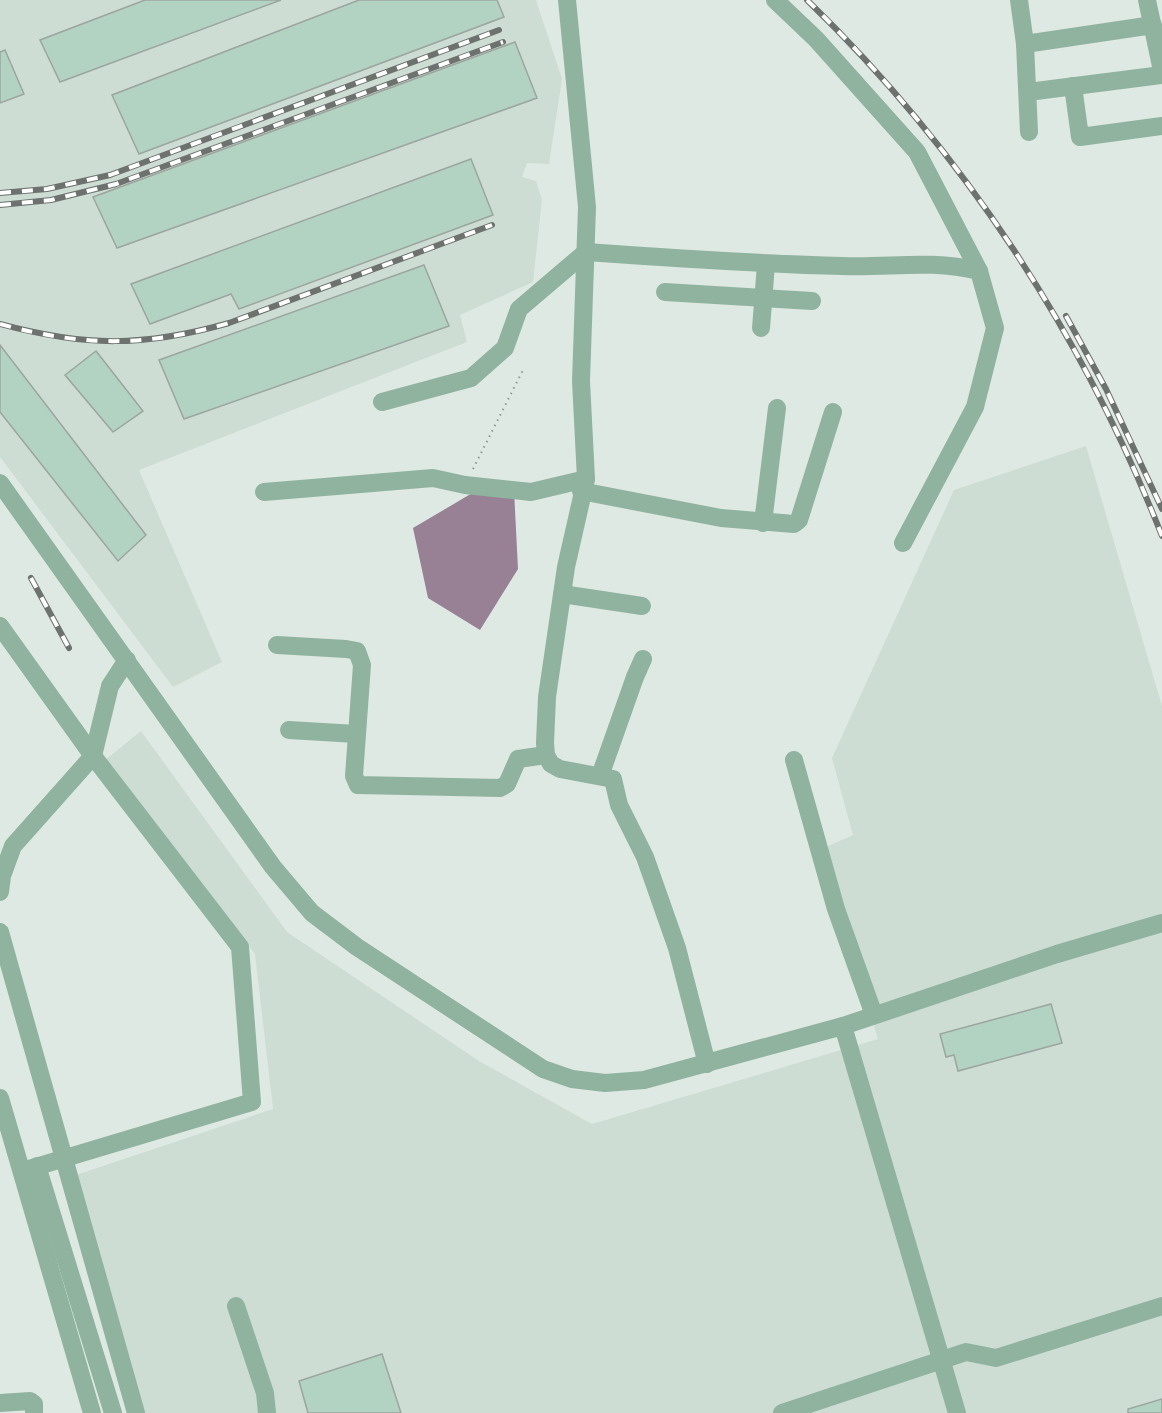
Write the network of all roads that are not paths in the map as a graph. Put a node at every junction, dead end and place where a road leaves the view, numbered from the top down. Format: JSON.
{"nodes":[{"id":1,"x":567,"y":0,"type":"edge"},
{"id":2,"x":775,"y":0,"type":"edge"},
{"id":3,"x":1021,"y":0,"type":"edge"},
{"id":4,"x":1147,"y":0,"type":"edge"},
{"id":5,"x":1153,"y":25,"type":"junction"},
{"id":6,"x":1025,"y":44,"type":"junction"},
{"id":7,"x":1162,"y":66,"type":"edge"},
{"id":8,"x":1073,"y":86,"type":"junction"},
{"id":9,"x":1028,"y":92,"type":"junction"},
{"id":10,"x":1162,"y":126,"type":"edge"},
{"id":11,"x":1029,"y":132,"type":"dead end"},
{"id":12,"x":586,"y":252,"type":"junction"},
{"id":13,"x":766,"y":264,"type":"junction"},
{"id":14,"x":979,"y":271,"type":"junction"},
{"id":15,"x":665,"y":292,"type":"dead end"},
{"id":16,"x":764,"y":298,"type":"junction"},
{"id":17,"x":812,"y":302,"type":"dead end"},
{"id":18,"x":761,"y":328,"type":"dead end"},
{"id":19,"x":382,"y":402,"type":"dead end"},
{"id":20,"x":777,"y":408,"type":"dead end"},
{"id":21,"x":832,"y":412,"type":"dead end"},
{"id":22,"x":0,"y":483,"type":"edge"},
{"id":23,"x":584,"y":485,"type":"junction"},
{"id":24,"x":264,"y":492,"type":"dead end"},
{"id":25,"x":763,"y":523,"type":"junction"},
{"id":26,"x":903,"y":543,"type":"dead end"},
{"id":27,"x":562,"y":594,"type":"junction"},
{"id":28,"x":642,"y":606,"type":"dead end"},
{"id":29,"x":0,"y":626,"type":"edge"},
{"id":30,"x":277,"y":645,"type":"dead end"},
{"id":31,"x":643,"y":659,"type":"dead end"},
{"id":32,"x":127,"y":660,"type":"junction"},
{"id":33,"x":289,"y":730,"type":"dead end"},
{"id":34,"x":356,"y":734,"type":"junction"},
{"id":35,"x":546,"y":755,"type":"junction"},
{"id":36,"x":93,"y":756,"type":"junction"},
{"id":37,"x":794,"y":760,"type":"dead end"},
{"id":38,"x":600,"y":776,"type":"junction"},
{"id":39,"x":0,"y":892,"type":"edge"},
{"id":40,"x":1162,"y":923,"type":"edge"},
{"id":41,"x":0,"y":932,"type":"edge"},
{"id":42,"x":874,"y":1015,"type":"junction"},
{"id":43,"x":843,"y":1026,"type":"junction"},
{"id":44,"x":707,"y":1064,"type":"junction"},
{"id":45,"x":0,"y":1098,"type":"edge"},
{"id":46,"x":8,"y":1152,"type":"edge"},
{"id":47,"x":65,"y":1157,"type":"junction"},
{"id":48,"x":29,"y":1169,"type":"junction"},
{"id":49,"x":236,"y":1306,"type":"dead end"},
{"id":50,"x":1162,"y":1306,"type":"edge"},
{"id":51,"x":941,"y":1361,"type":"junction"},
{"id":52,"x":0,"y":1403,"type":"edge"},
{"id":53,"x":34,"y":1413,"type":"edge"},
{"id":54,"x":92,"y":1413,"type":"edge"},
{"id":55,"x":112,"y":1413,"type":"edge"},
{"id":56,"x":136,"y":1413,"type":"edge"},
{"id":57,"x":267,"y":1413,"type":"edge"},
{"id":58,"x":782,"y":1413,"type":"edge"},
{"id":59,"x":957,"y":1413,"type":"edge"}],
"edges":[{"from":1,"to":12,"type":"street"},
{"from":2,"to":14,"type":"street"},
{"from":3,"to":6,"type":"street"},
{"from":4,"to":5,"type":"street"},
{"from":5,"to":6,"type":"street"},
{"from":5,"to":7,"type":"street"},
{"from":6,"to":9,"type":"street"},
{"from":7,"to":8,"type":"street"},
{"from":8,"to":9,"type":"street"},
{"from":8,"to":10,"type":"street"},
{"from":9,"to":11,"type":"street"},
{"from":12,"to":13,"type":"street"},
{"from":12,"to":19,"type":"street"},
{"from":12,"to":23,"type":"street"},
{"from":13,"to":14,"type":"street"},
{"from":13,"to":16,"type":"street"},
{"from":14,"to":26,"type":"street"},
{"from":15,"to":16,"type":"street"},
{"from":16,"to":17,"type":"street"},
{"from":16,"to":18,"type":"street"},
{"from":20,"to":25,"type":"street"},
{"from":21,"to":25,"type":"street"},
{"from":22,"to":32,"type":"street"},
{"from":23,"to":24,"type":"street"},
{"from":23,"to":25,"type":"street"},
{"from":23,"to":27,"type":"street"},
{"from":27,"to":28,"type":"street"},
{"from":27,"to":35,"type":"street"},
{"from":29,"to":36,"type":"street"},
{"from":30,"to":34,"type":"street"},
{"from":31,"to":38,"type":"street"},
{"from":32,"to":36,"type":"street"},
{"from":32,"to":44,"type":"street"},
{"from":33,"to":34,"type":"street"},
{"from":34,"to":35,"type":"street"},
{"from":35,"to":38,"type":"street"},
{"from":36,"to":39,"type":"street"},
{"from":36,"to":47,"type":"street"},
{"from":37,"to":42,"type":"street"},
{"from":38,"to":44,"type":"street"},
{"from":40,"to":42,"type":"street"},
{"from":41,"to":47,"type":"street"},
{"from":42,"to":43,"type":"street"},
{"from":43,"to":44,"type":"street"},
{"from":43,"to":51,"type":"street"},
{"from":45,"to":46,"type":"street"},
{"from":46,"to":48,"type":"street"},
{"from":47,"to":48,"type":"street"},
{"from":47,"to":56,"type":"street"},
{"from":48,"to":54,"type":"street"},
{"from":48,"to":55,"type":"street"},
{"from":49,"to":57,"type":"street"},
{"from":50,"to":51,"type":"street"},
{"from":51,"to":58,"type":"street"},
{"from":51,"to":59,"type":"street"},
{"from":52,"to":53,"type":"street"}]}
